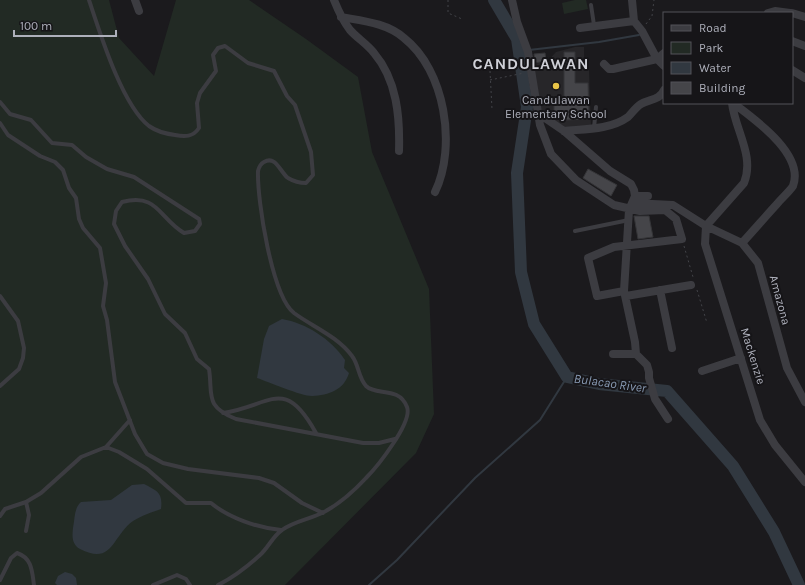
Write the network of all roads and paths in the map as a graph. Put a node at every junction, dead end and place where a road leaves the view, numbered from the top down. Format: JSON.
{"nodes":[{"id":1,"x":89,"y":0,"type":"edge"},
{"id":2,"x":135,"y":0,"type":"edge"},
{"id":3,"x":334,"y":0,"type":"edge"},
{"id":4,"x":448,"y":0,"type":"edge"},
{"id":5,"x":512,"y":0,"type":"edge"},
{"id":6,"x":632,"y":0,"type":"edge"},
{"id":7,"x":654,"y":0,"type":"edge"},
{"id":8,"x":591,"y":5,"type":"dead end"},
{"id":9,"x":140,"y":11,"type":"dead end"},
{"id":10,"x":772,"y":12,"type":"edge"},
{"id":11,"x":783,"y":12,"type":"edge"},
{"id":12,"x":793,"y":14,"type":"edge"},
{"id":13,"x":341,"y":17,"type":"junction"},
{"id":14,"x":805,"y":18,"type":"edge"},
{"id":15,"x":462,"y":19,"type":"dead end"},
{"id":16,"x":634,"y":21,"type":"junction"},
{"id":17,"x":594,"y":25,"type":"junction"},
{"id":18,"x":580,"y":28,"type":"dead end"},
{"id":19,"x":642,"y":32,"type":"junction"},
{"id":20,"x":793,"y":41,"type":"edge"},
{"id":21,"x":805,"y":46,"type":"edge"},
{"id":22,"x":663,"y":54,"type":"edge"},
{"id":23,"x":657,"y":59,"type":"junction"},
{"id":24,"x":604,"y":64,"type":"dead end"},
{"id":25,"x":663,"y":65,"type":"edge"},
{"id":26,"x":490,"y":71,"type":"dead end"},
{"id":27,"x":793,"y":71,"type":"edge"},
{"id":28,"x":524,"y":73,"type":"dead end"},
{"id":29,"x":805,"y":78,"type":"edge"},
{"id":30,"x":490,"y":80,"type":"junction"},
{"id":31,"x":663,"y":92,"type":"edge"},
{"id":32,"x":0,"y":102,"type":"edge"},
{"id":33,"x":733,"y":104,"type":"edge"},
{"id":34,"x":734,"y":104,"type":"edge"},
{"id":35,"x":596,"y":108,"type":"dead end"},
{"id":36,"x":492,"y":109,"type":"dead end"},
{"id":37,"x":539,"y":114,"type":"junction"},
{"id":38,"x":0,"y":123,"type":"edge"},
{"id":39,"x":594,"y":128,"type":"junction"},
{"id":40,"x":564,"y":131,"type":"junction"},
{"id":41,"x":399,"y":151,"type":"dead end"},
{"id":42,"x":435,"y":192,"type":"dead end"},
{"id":43,"x":648,"y":196,"type":"dead end"},
{"id":44,"x":632,"y":203,"type":"junction"},
{"id":45,"x":629,"y":220,"type":"junction"},
{"id":46,"x":706,"y":226,"type":"junction"},
{"id":47,"x":575,"y":231,"type":"dead end"},
{"id":48,"x":682,"y":239,"type":"junction"},
{"id":49,"x":742,"y":243,"type":"junction"},
{"id":50,"x":628,"y":245,"type":"junction"},
{"id":51,"x":693,"y":286,"type":"junction"},
{"id":52,"x":660,"y":290,"type":"junction"},
{"id":53,"x":625,"y":293,"type":"junction"},
{"id":54,"x":0,"y":296,"type":"edge"},
{"id":55,"x":707,"y":323,"type":"dead end"},
{"id":56,"x":672,"y":348,"type":"dead end"},
{"id":57,"x":613,"y":354,"type":"dead end"},
{"id":58,"x":636,"y":354,"type":"junction"},
{"id":59,"x":741,"y":358,"type":"junction"},
{"id":60,"x":702,"y":371,"type":"dead end"},
{"id":61,"x":0,"y":386,"type":"edge"},
{"id":62,"x":805,"y":402,"type":"edge"},
{"id":63,"x":223,"y":413,"type":"junction"},
{"id":64,"x":668,"y":419,"type":"dead end"},
{"id":65,"x":130,"y":420,"type":"junction"},
{"id":66,"x":316,"y":433,"type":"junction"},
{"id":67,"x":395,"y":439,"type":"junction"},
{"id":68,"x":106,"y":447,"type":"junction"},
{"id":69,"x":805,"y":482,"type":"edge"},
{"id":70,"x":26,"y":502,"type":"junction"},
{"id":71,"x":323,"y":513,"type":"junction"},
{"id":72,"x":0,"y":516,"type":"edge"},
{"id":73,"x":281,"y":530,"type":"junction"},
{"id":74,"x":26,"y":531,"type":"dead end"},
{"id":75,"x":0,"y":580,"type":"edge"},
{"id":76,"x":34,"y":585,"type":"edge"},
{"id":77,"x":153,"y":585,"type":"edge"},
{"id":78,"x":190,"y":585,"type":"edge"},
{"id":79,"x":218,"y":585,"type":"edge"}],
"edges":[{"from":1,"to":67,"type":"lane"},
{"from":2,"to":9,"type":"street"},
{"from":3,"to":13,"type":"street"},
{"from":4,"to":15,"type":"path"},
{"from":5,"to":37,"type":"street"},
{"from":6,"to":16,"type":"street"},
{"from":7,"to":19,"type":"path"},
{"from":8,"to":17,"type":"lane"},
{"from":10,"to":11,"type":"street"},
{"from":12,"to":14,"type":"street"},
{"from":13,"to":41,"type":"street"},
{"from":13,"to":42,"type":"street"},
{"from":16,"to":17,"type":"street"},
{"from":16,"to":19,"type":"street"},
{"from":17,"to":18,"type":"street"},
{"from":19,"to":23,"type":"street"},
{"from":20,"to":21,"type":"street"},
{"from":22,"to":23,"type":"street"},
{"from":23,"to":24,"type":"street"},
{"from":23,"to":25,"type":"street"},
{"from":26,"to":30,"type":"path"},
{"from":27,"to":29,"type":"street"},
{"from":28,"to":30,"type":"path"},
{"from":30,"to":36,"type":"path"},
{"from":31,"to":39,"type":"street"},
{"from":32,"to":63,"type":"lane"},
{"from":33,"to":46,"type":"street"},
{"from":34,"to":49,"type":"street"},
{"from":35,"to":39,"type":"lane"},
{"from":37,"to":40,"type":"street"},
{"from":37,"to":44,"type":"street"},
{"from":38,"to":65,"type":"lane"},
{"from":39,"to":40,"type":"street"},
{"from":40,"to":44,"type":"street"},
{"from":43,"to":44,"type":"street"},
{"from":44,"to":45,"type":"street"},
{"from":44,"to":46,"type":"street","name":"Amazona"},
{"from":44,"to":48,"type":"street"},
{"from":45,"to":47,"type":"lane"},
{"from":45,"to":50,"type":"street"},
{"from":46,"to":49,"type":"street","name":"Amazona"},
{"from":46,"to":59,"type":"street","name":"Mackenzie"},
{"from":48,"to":50,"type":"street"},
{"from":48,"to":51,"type":"path"},
{"from":49,"to":62,"type":"street","name":"Amazona"},
{"from":50,"to":53,"type":"street"},
{"from":50,"to":53,"type":"street"},
{"from":51,"to":52,"type":"street"},
{"from":51,"to":55,"type":"path"},
{"from":52,"to":53,"type":"street"},
{"from":52,"to":56,"type":"street"},
{"from":53,"to":58,"type":"street"},
{"from":54,"to":61,"type":"lane"},
{"from":57,"to":58,"type":"street"},
{"from":58,"to":64,"type":"street"},
{"from":59,"to":60,"type":"street"},
{"from":59,"to":69,"type":"street","name":"Mackenzie"},
{"from":63,"to":66,"type":"lane"},
{"from":63,"to":66,"type":"lane"},
{"from":65,"to":68,"type":"lane"},
{"from":65,"to":71,"type":"lane"},
{"from":66,"to":67,"type":"lane"},
{"from":67,"to":71,"type":"lane"},
{"from":68,"to":70,"type":"lane"},
{"from":68,"to":73,"type":"lane"},
{"from":70,"to":72,"type":"lane"},
{"from":70,"to":74,"type":"lane"},
{"from":71,"to":73,"type":"lane"},
{"from":73,"to":79,"type":"lane"},
{"from":75,"to":76,"type":"lane"},
{"from":77,"to":78,"type":"lane"}]}
